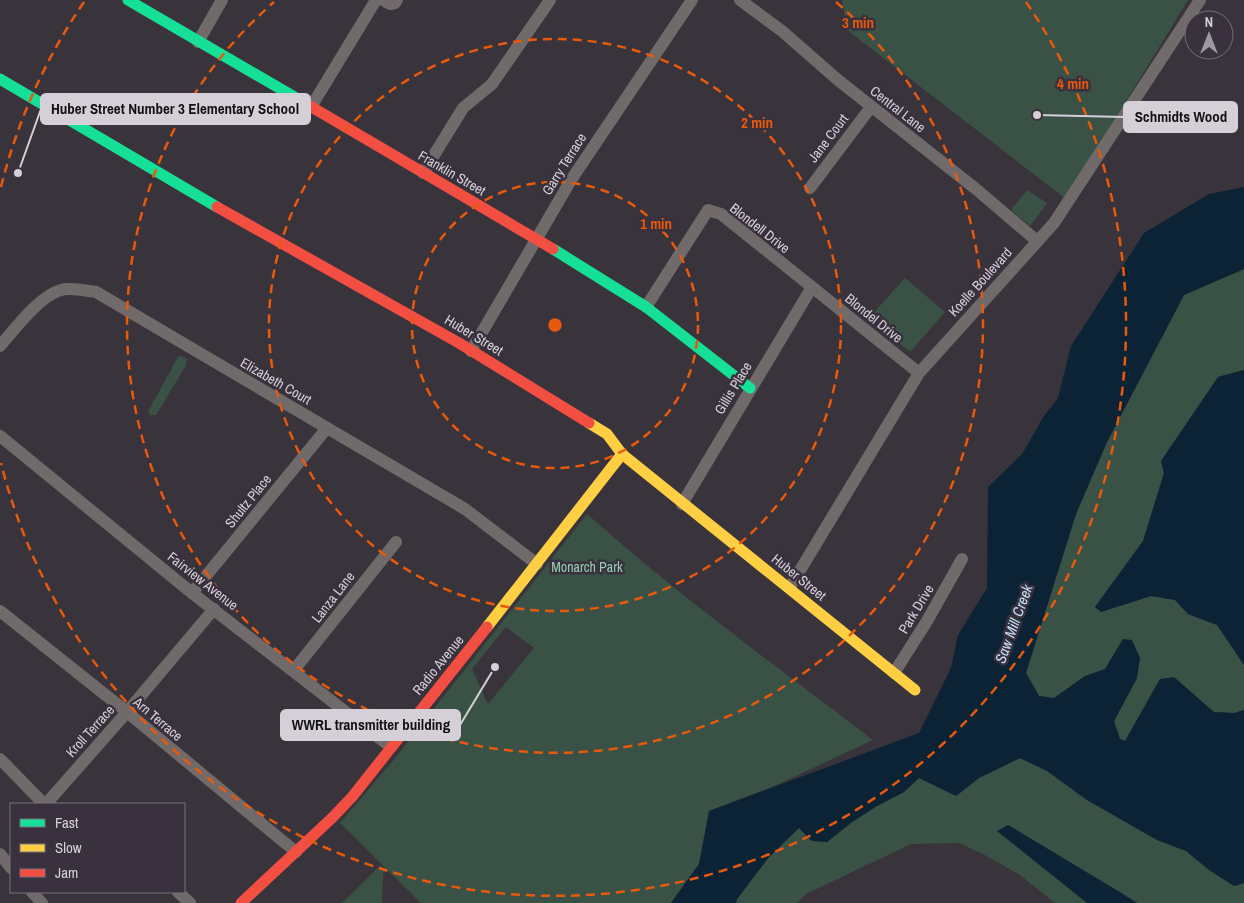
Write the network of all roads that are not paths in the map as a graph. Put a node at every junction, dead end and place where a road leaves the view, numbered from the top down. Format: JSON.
{"nodes":[{"id":1,"x":128,"y":0,"type":"edge"},
{"id":2,"x":222,"y":0,"type":"edge"},
{"id":3,"x":376,"y":0,"type":"edge"},
{"id":4,"x":383,"y":0,"type":"edge"},
{"id":5,"x":397,"y":0,"type":"edge"},
{"id":6,"x":550,"y":0,"type":"edge"},
{"id":7,"x":692,"y":0,"type":"edge"},
{"id":8,"x":740,"y":0,"type":"edge"},
{"id":9,"x":1200,"y":0,"type":"edge"},
{"id":10,"x":198,"y":42,"type":"junction"},
{"id":11,"x":0,"y":79,"type":"edge"},
{"id":12,"x":312,"y":107,"type":"junction"},
{"id":13,"x":871,"y":107,"type":"junction"},
{"id":14,"x":423,"y":173,"type":"junction"},
{"id":15,"x":810,"y":188,"type":"dead end"},
{"id":16,"x":537,"y":239,"type":"junction"},
{"id":17,"x":1036,"y":241,"type":"junction"},
{"id":18,"x":812,"y":287,"type":"junction"},
{"id":19,"x":646,"y":307,"type":"junction"},
{"id":20,"x":0,"y":346,"type":"edge"},
{"id":21,"x":471,"y":351,"type":"junction"},
{"id":22,"x":919,"y":373,"type":"junction"},
{"id":23,"x":750,"y":388,"type":"junction"},
{"id":24,"x":327,"y":428,"type":"junction"},
{"id":25,"x":0,"y":436,"type":"edge"},
{"id":26,"x":622,"y":454,"type":"junction"},
{"id":27,"x":682,"y":504,"type":"junction"},
{"id":28,"x":396,"y":542,"type":"dead end"},
{"id":29,"x":962,"y":560,"type":"dead end"},
{"id":30,"x":538,"y":564,"type":"junction"},
{"id":31,"x":790,"y":587,"type":"junction"},
{"id":32,"x":192,"y":592,"type":"junction"},
{"id":33,"x":214,"y":609,"type":"junction"},
{"id":34,"x":0,"y":611,"type":"edge"},
{"id":35,"x":294,"y":670,"type":"junction"},
{"id":36,"x":894,"y":673,"type":"junction"},
{"id":37,"x":915,"y":690,"type":"dead end"},
{"id":38,"x":127,"y":712,"type":"junction"},
{"id":39,"x":391,"y":747,"type":"junction"},
{"id":40,"x":0,"y":759,"type":"edge"},
{"id":41,"x":44,"y":803,"type":"edge"},
{"id":42,"x":46,"y":803,"type":"edge"},
{"id":43,"x":296,"y":852,"type":"junction"},
{"id":44,"x":0,"y":854,"type":"edge"},
{"id":45,"x":10,"y":867,"type":"edge"},
{"id":46,"x":33,"y":893,"type":"edge"},
{"id":47,"x":179,"y":893,"type":"edge"},
{"id":48,"x":42,"y":903,"type":"edge"},
{"id":49,"x":190,"y":903,"type":"edge"},
{"id":50,"x":241,"y":903,"type":"edge"}],
"edges":[{"from":1,"to":10,"type":"street","name":"Franklin Street"},
{"from":2,"to":10,"type":"street"},
{"from":3,"to":12,"type":"street"},
{"from":4,"to":5,"type":"street"},
{"from":6,"to":14,"type":"street"},
{"from":7,"to":16,"type":"street","name":"Garry Terrace"},
{"from":8,"to":13,"type":"street","name":"Central Lane"},
{"from":9,"to":17,"type":"street","name":"Koelle Boulevard"},
{"from":10,"to":12,"type":"street","name":"Franklin Street"},
{"from":11,"to":21,"type":"street","name":"Huber Street"},
{"from":12,"to":14,"type":"street","name":"Franklin Street"},
{"from":13,"to":15,"type":"street","name":"Jane Court"},
{"from":13,"to":17,"type":"street","name":"Central Lane"},
{"from":14,"to":16,"type":"street","name":"Franklin Street"},
{"from":16,"to":19,"type":"street","name":"Franklin Street"},
{"from":16,"to":21,"type":"street","name":"Garry Terrace"},
{"from":17,"to":22,"type":"street","name":"Koelle Boulevard"},
{"from":18,"to":19,"type":"street","name":"Blondell Drive"},
{"from":18,"to":22,"type":"street","name":"Blondel Drive"},
{"from":18,"to":23,"type":"street","name":"Gillis Place"},
{"from":19,"to":23,"type":"street","name":"Franklin Street"},
{"from":20,"to":24,"type":"street","name":"Elizabeth Court"},
{"from":21,"to":26,"type":"street","name":"Huber Street"},
{"from":22,"to":31,"type":"street","name":"Koelle Boulevard"},
{"from":23,"to":27,"type":"street","name":"Gillis Place"},
{"from":24,"to":30,"type":"street","name":"Elizabeth Court"},
{"from":24,"to":32,"type":"street","name":"Shultz Place"},
{"from":25,"to":32,"type":"street","name":"Fairview Avenue"},
{"from":26,"to":27,"type":"street","name":"Huber Street"},
{"from":26,"to":30,"type":"street","name":"Radio Avenue"},
{"from":27,"to":31,"type":"street","name":"Huber Street"},
{"from":28,"to":35,"type":"street","name":"Lanza Lane"},
{"from":29,"to":36,"type":"street","name":"Park Drive"},
{"from":30,"to":39,"type":"street","name":"Radio Avenue"},
{"from":31,"to":36,"type":"street","name":"Huber Street"},
{"from":32,"to":33,"type":"street","name":"Fairview Avenue"},
{"from":33,"to":35,"type":"street","name":"Fairview Avenue"},
{"from":33,"to":38,"type":"street","name":"Kroll Terrace"},
{"from":34,"to":38,"type":"street","name":"Arn Terrace"},
{"from":35,"to":39,"type":"street","name":"Fairview Avenue"},
{"from":36,"to":37,"type":"street","name":"Huber Street"},
{"from":38,"to":42,"type":"street","name":"Kroll Terrace"},
{"from":38,"to":43,"type":"street","name":"Arn Terrace"},
{"from":39,"to":43,"type":"street","name":"Radio Avenue"},
{"from":40,"to":41,"type":"street","name":"Kroll Terrace"},
{"from":43,"to":50,"type":"street","name":"Radio Avenue"},
{"from":44,"to":45,"type":"street"},
{"from":46,"to":48,"type":"street"},
{"from":47,"to":49,"type":"street"}]}
